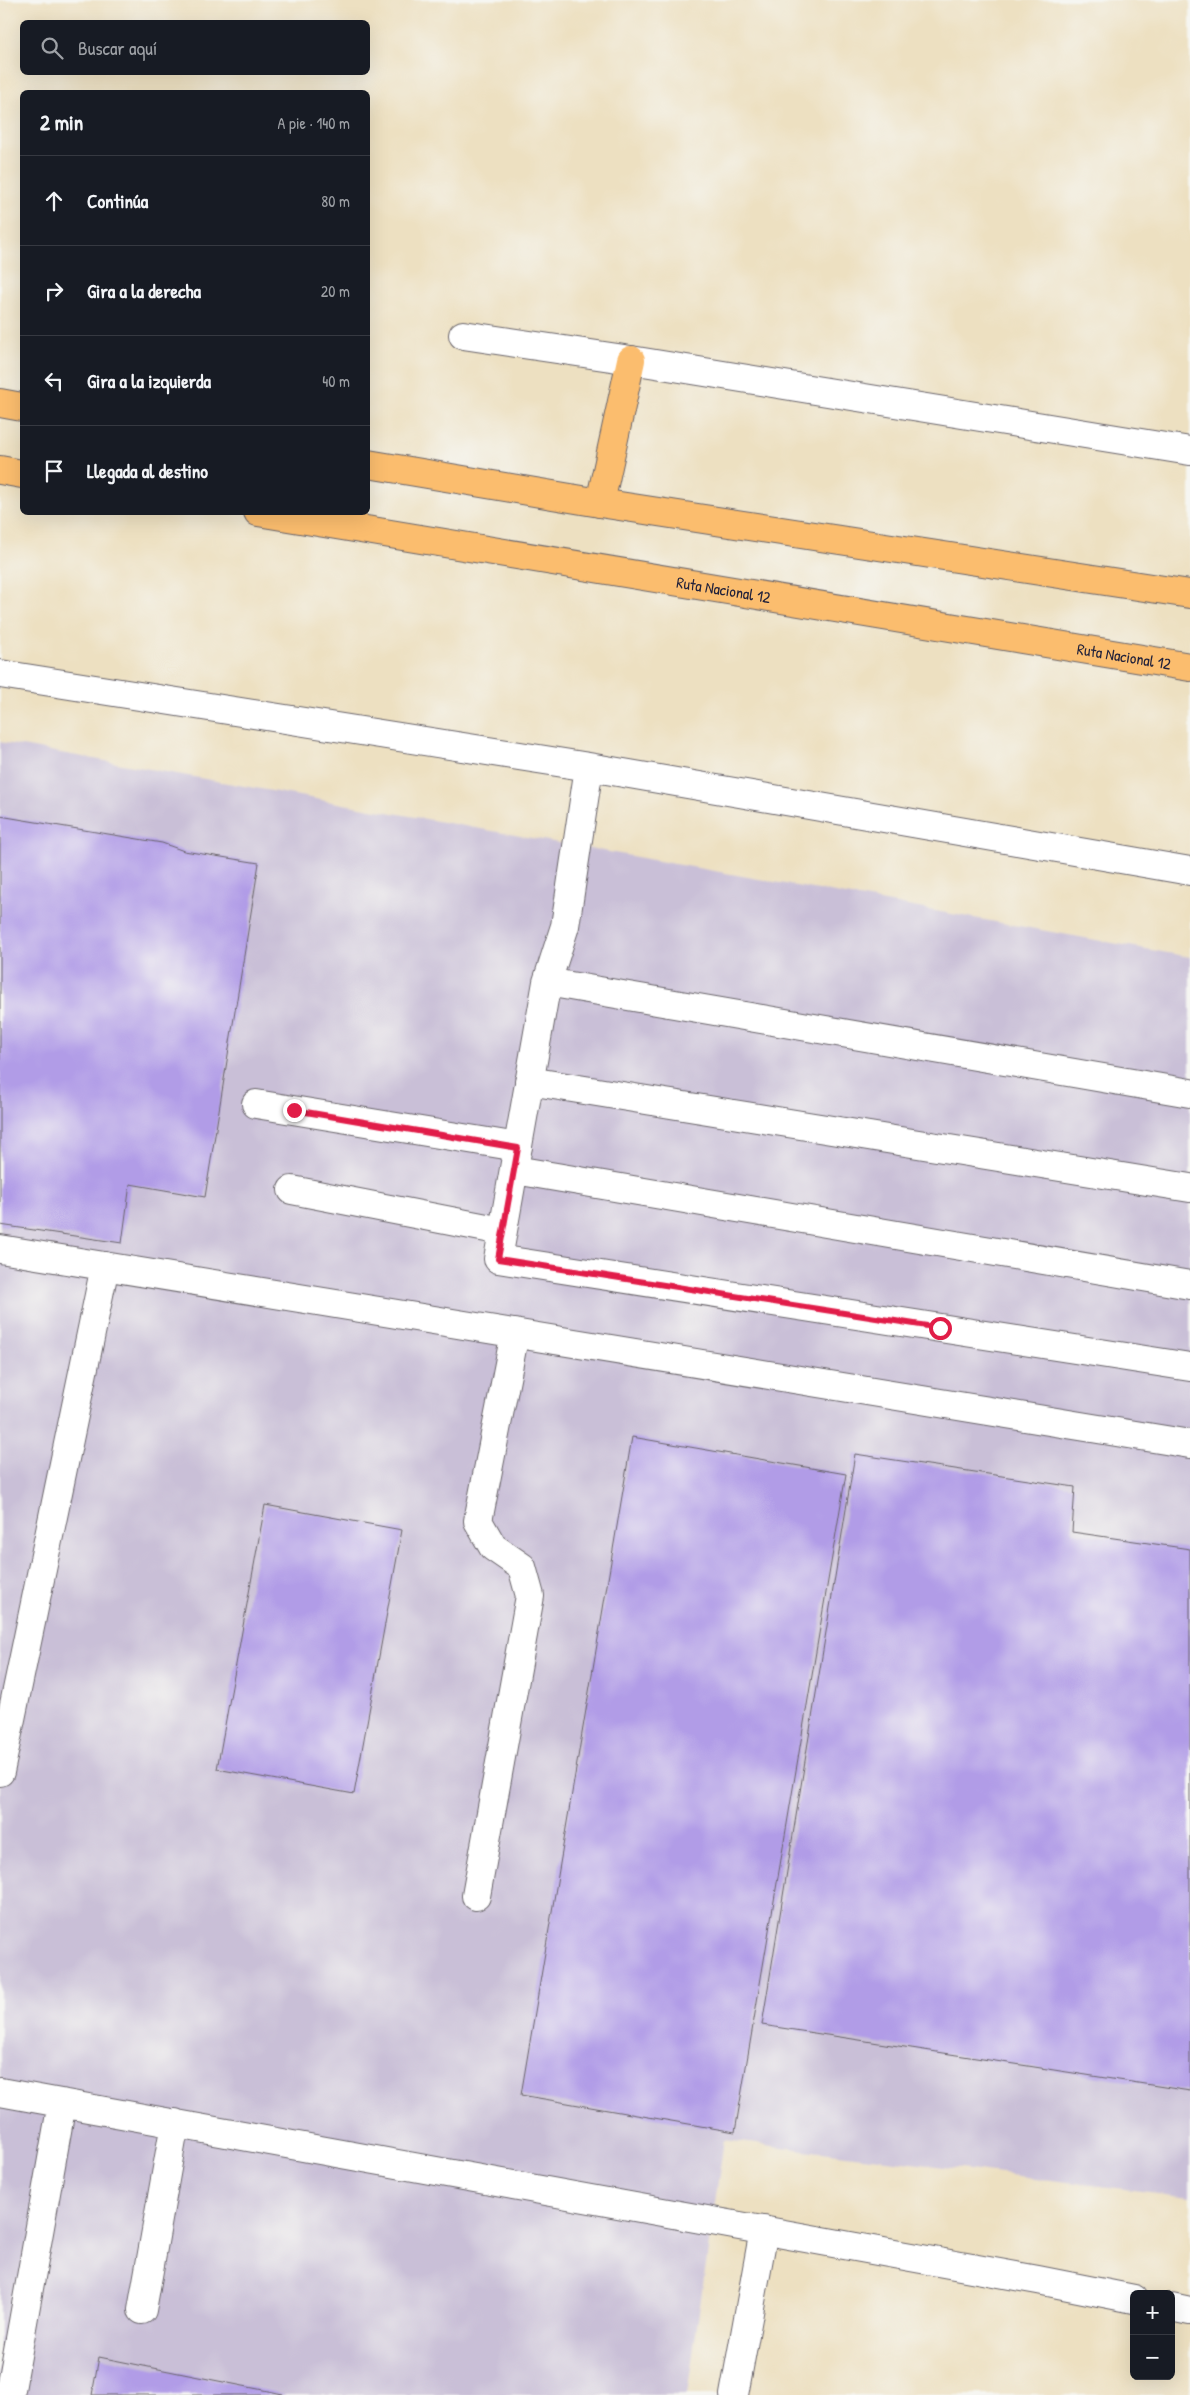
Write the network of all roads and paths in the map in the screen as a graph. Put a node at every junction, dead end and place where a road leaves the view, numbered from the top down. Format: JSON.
{"nodes":[{"id":1,"x":463,"y":334,"type":"dead end"},
{"id":2,"x":631,"y":360,"type":"junction"},
{"id":3,"x":0,"y":403,"type":"edge"},
{"id":4,"x":20,"y":407,"type":"edge"},
{"id":5,"x":1190,"y":451,"type":"edge"},
{"id":6,"x":370,"y":464,"type":"edge"},
{"id":7,"x":0,"y":470,"type":"edge"},
{"id":8,"x":20,"y":474,"type":"edge"},
{"id":9,"x":600,"y":503,"type":"junction"},
{"id":10,"x":276,"y":515,"type":"edge"},
{"id":11,"x":1190,"y":594,"type":"edge"},
{"id":12,"x":1190,"y":667,"type":"edge"},
{"id":13,"x":0,"y":674,"type":"edge"},
{"id":14,"x":589,"y":767,"type":"junction"},
{"id":15,"x":1190,"y":871,"type":"edge"},
{"id":16,"x":546,"y":982,"type":"junction"},
{"id":17,"x":530,"y":1081,"type":"junction"},
{"id":18,"x":1190,"y":1093,"type":"edge"},
{"id":19,"x":256,"y":1104,"type":"dead end"},
{"id":20,"x":517,"y":1159,"type":"junction"},
{"id":21,"x":1190,"y":1188,"type":"edge"},
{"id":22,"x":292,"y":1190,"type":"dead end"},
{"id":23,"x":502,"y":1231,"type":"junction"},
{"id":24,"x":0,"y":1249,"type":"edge"},
{"id":25,"x":105,"y":1266,"type":"junction"},
{"id":26,"x":1190,"y":1285,"type":"edge"},
{"id":27,"x":515,"y":1333,"type":"junction"},
{"id":28,"x":1190,"y":1367,"type":"edge"},
{"id":29,"x":1190,"y":1444,"type":"edge"},
{"id":30,"x":0,"y":1772,"type":"edge"},
{"id":31,"x":476,"y":1896,"type":"dead end"},
{"id":32,"x":0,"y":2092,"type":"edge"},
{"id":33,"x":62,"y":2103,"type":"junction"},
{"id":34,"x":175,"y":2123,"type":"junction"},
{"id":35,"x":764,"y":2230,"type":"junction"},
{"id":36,"x":1130,"y":2298,"type":"edge"},
{"id":37,"x":1175,"y":2308,"type":"edge"},
{"id":38,"x":142,"y":2310,"type":"dead end"},
{"id":39,"x":1190,"y":2311,"type":"edge"},
{"id":40,"x":10,"y":2395,"type":"edge"},
{"id":41,"x":734,"y":2395,"type":"edge"}],
"edges":[{"from":1,"to":2,"type":"street"},
{"from":2,"to":5,"type":"street"},
{"from":2,"to":9,"type":"highway"},
{"from":3,"to":4,"type":"highway"},
{"from":6,"to":9,"type":"highway"},
{"from":7,"to":8,"type":"highway"},
{"from":9,"to":11,"type":"highway"},
{"from":10,"to":12,"type":"highway","name":"Ruta Nacional 12"},
{"from":13,"to":14,"type":"street"},
{"from":14,"to":15,"type":"street"},
{"from":14,"to":16,"type":"street"},
{"from":16,"to":17,"type":"street"},
{"from":16,"to":18,"type":"street"},
{"from":17,"to":20,"type":"street"},
{"from":17,"to":21,"type":"street"},
{"from":19,"to":20,"type":"street"},
{"from":20,"to":23,"type":"street"},
{"from":20,"to":26,"type":"street"},
{"from":22,"to":23,"type":"street"},
{"from":23,"to":28,"type":"street"},
{"from":24,"to":25,"type":"street"},
{"from":25,"to":27,"type":"street"},
{"from":25,"to":30,"type":"street"},
{"from":27,"to":29,"type":"street"},
{"from":27,"to":31,"type":"street"},
{"from":32,"to":33,"type":"street"},
{"from":33,"to":34,"type":"street"},
{"from":33,"to":40,"type":"street"},
{"from":34,"to":35,"type":"street"},
{"from":34,"to":38,"type":"street"},
{"from":35,"to":36,"type":"street"},
{"from":35,"to":41,"type":"street"},
{"from":37,"to":39,"type":"street"}]}
